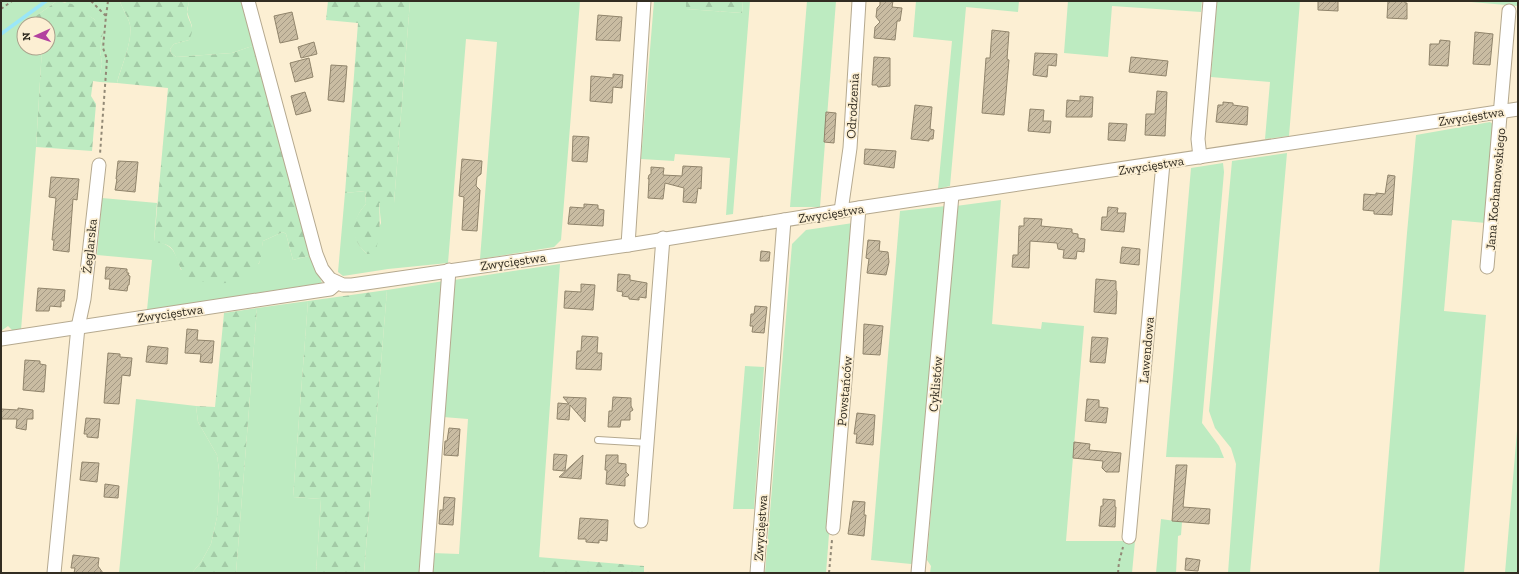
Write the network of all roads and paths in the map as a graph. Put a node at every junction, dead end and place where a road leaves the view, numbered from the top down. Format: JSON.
{"nodes":[{"id":1,"x":12,"y":1,"type":"edge"},
{"id":2,"x":91,"y":1,"type":"edge"},
{"id":3,"x":108,"y":1,"type":"edge"},
{"id":4,"x":248,"y":1,"type":"edge"},
{"id":5,"x":644,"y":1,"type":"edge"},
{"id":6,"x":859,"y":1,"type":"edge"},
{"id":7,"x":1210,"y":1,"type":"edge"},
{"id":8,"x":1,"y":9,"type":"edge"},
{"id":9,"x":1509,"y":11,"type":"dead end"},
{"id":10,"x":106,"y":16,"type":"junction"},
{"id":11,"x":1518,"y":109,"type":"edge"},
{"id":12,"x":1502,"y":111,"type":"junction"},
{"id":13,"x":1200,"y":157,"type":"junction"},
{"id":14,"x":1163,"y":163,"type":"junction"},
{"id":15,"x":99,"y":165,"type":"joint"},
{"id":16,"x":952,"y":195,"type":"junction"},
{"id":17,"x":859,"y":208,"type":"junction"},
{"id":18,"x":841,"y":211,"type":"junction"},
{"id":19,"x":784,"y":220,"type":"junction"},
{"id":20,"x":663,"y":238,"type":"junction"},
{"id":21,"x":628,"y":245,"type":"junction"},
{"id":22,"x":1488,"y":268,"type":"dead end"},
{"id":23,"x":449,"y":270,"type":"junction"},
{"id":24,"x":337,"y":283,"type":"junction"},
{"id":25,"x":78,"y":327,"type":"junction"},
{"id":26,"x":1,"y":339,"type":"edge"},
{"id":27,"x":598,"y":440,"type":"dead end"},
{"id":28,"x":648,"y":443,"type":"junction"},
{"id":29,"x":641,"y":521,"type":"dead end"},
{"id":30,"x":833,"y":528,"type":"joint"},
{"id":31,"x":1129,"y":537,"type":"joint"},
{"id":32,"x":54,"y":573,"type":"edge"},
{"id":33,"x":426,"y":573,"type":"edge"},
{"id":34,"x":757,"y":573,"type":"edge"},
{"id":35,"x":829,"y":573,"type":"edge"},
{"id":36,"x":918,"y":573,"type":"edge"},
{"id":37,"x":1118,"y":573,"type":"edge"}],
"edges":[{"from":1,"to":8,"type":"path"},
{"from":2,"to":10,"type":"path"},
{"from":3,"to":10,"type":"path"},
{"from":4,"to":24,"type":"street"},
{"from":5,"to":21,"type":"street"},
{"from":6,"to":18,"type":"street","name":"Odrodzenia"},
{"from":7,"to":13,"type":"street"},
{"from":9,"to":12,"type":"street","name":"Jana Kochanowskiego"},
{"from":10,"to":15,"type":"path"},
{"from":11,"to":12,"type":"street","name":"Zwycięstwa"},
{"from":12,"to":13,"type":"street","name":"Zwycięstwa"},
{"from":12,"to":22,"type":"street","name":"Jana Kochanowskiego"},
{"from":13,"to":14,"type":"street","name":"Zwycięstwa"},
{"from":14,"to":16,"type":"street","name":"Zwycięstwa"},
{"from":14,"to":31,"type":"street","name":"Lawendowa"},
{"from":15,"to":25,"type":"street","name":"Żeglarska"},
{"from":16,"to":17,"type":"street","name":"Zwycięstwa"},
{"from":16,"to":36,"type":"street","name":"Cyklistów"},
{"from":17,"to":18,"type":"street","name":"Zwycięstwa"},
{"from":17,"to":30,"type":"street","name":"Powstańców"},
{"from":18,"to":19,"type":"street","name":"Zwycięstwa"},
{"from":19,"to":20,"type":"street","name":"Zwycięstwa"},
{"from":19,"to":34,"type":"street","name":"Zwycięstwa"},
{"from":20,"to":21,"type":"street","name":"Zwycięstwa"},
{"from":20,"to":28,"type":"street"},
{"from":21,"to":23,"type":"street","name":"Zwycięstwa"},
{"from":23,"to":24,"type":"street","name":"Zwycięstwa"},
{"from":23,"to":33,"type":"street"},
{"from":24,"to":25,"type":"street","name":"Zwycięstwa"},
{"from":25,"to":26,"type":"street","name":"Zwycięstwa"},
{"from":25,"to":32,"type":"street","name":"Żeglarska"},
{"from":27,"to":28,"type":"lane"},
{"from":28,"to":29,"type":"street"},
{"from":30,"to":35,"type":"path"},
{"from":31,"to":37,"type":"path"}]}
